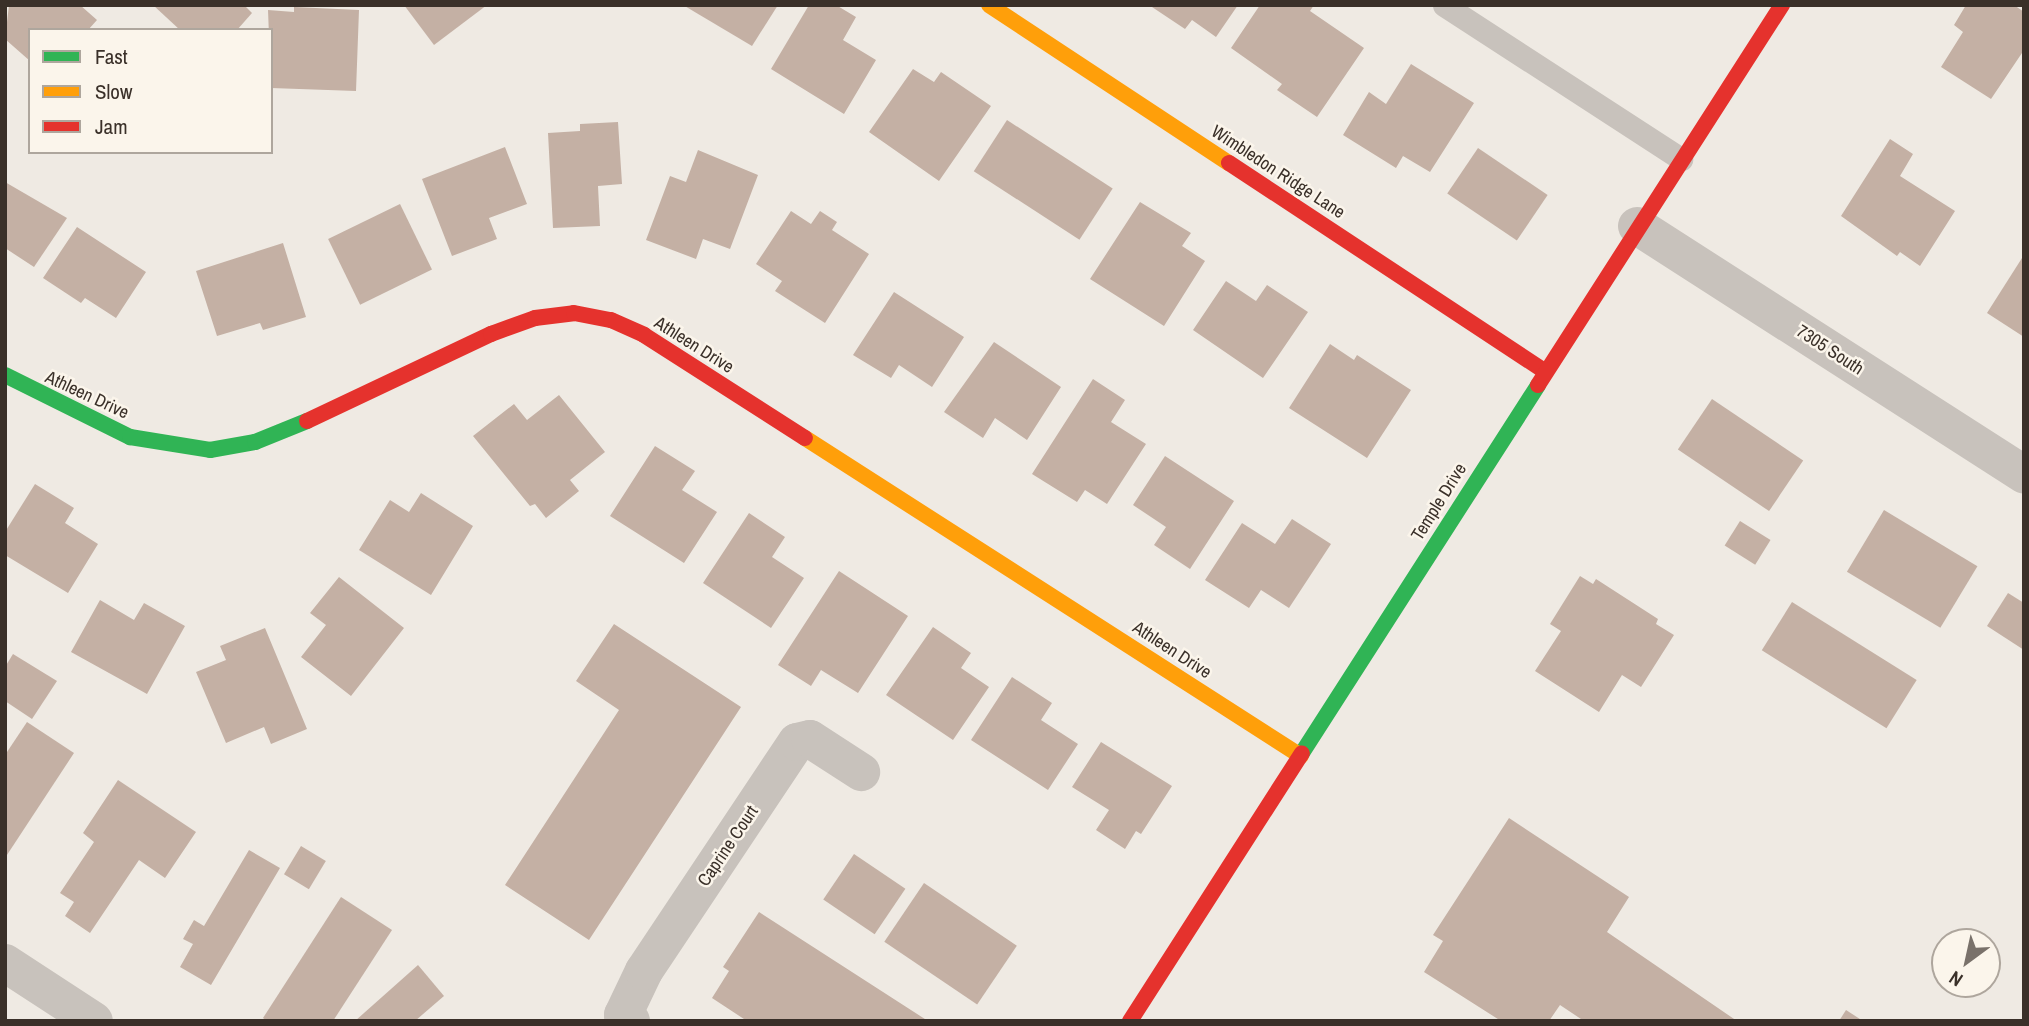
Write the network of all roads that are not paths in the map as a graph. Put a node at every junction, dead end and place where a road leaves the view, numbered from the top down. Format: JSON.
{"nodes":[{"id":1,"x":989,"y":5,"type":"edge"},
{"id":2,"x":1444,"y":5,"type":"edge"},
{"id":3,"x":1782,"y":5,"type":"edge"},
{"id":4,"x":1681,"y":159,"type":"junction"},
{"id":5,"x":1637,"y":226,"type":"junction"},
{"id":6,"x":1545,"y":371,"type":"junction"},
{"id":7,"x":5,"y":375,"type":"edge"},
{"id":8,"x":2024,"y":474,"type":"edge"},
{"id":9,"x":1301,"y":756,"type":"junction"},
{"id":10,"x":861,"y":772,"type":"dead end"},
{"id":11,"x":5,"y":963,"type":"edge"},
{"id":12,"x":627,"y":1018,"type":"edge"},
{"id":13,"x":94,"y":1021,"type":"edge"},
{"id":14,"x":1130,"y":1021,"type":"edge"}],
"edges":[{"from":1,"to":6,"type":"street","name":"Wimbledon Ridge Lane"},
{"from":2,"to":4,"type":"lane"},
{"from":3,"to":4,"type":"street","name":"Temple Drive"},
{"from":4,"to":5,"type":"street","name":"Temple Drive"},
{"from":5,"to":6,"type":"street","name":"Temple Drive"},
{"from":5,"to":8,"type":"street","name":"7305 South"},
{"from":6,"to":9,"type":"street","name":"Temple Drive"},
{"from":7,"to":9,"type":"street","name":"Athleen Drive"},
{"from":9,"to":14,"type":"street","name":"Temple Drive"},
{"from":10,"to":12,"type":"street","name":"Caprine Court"},
{"from":11,"to":13,"type":"street"}]}
